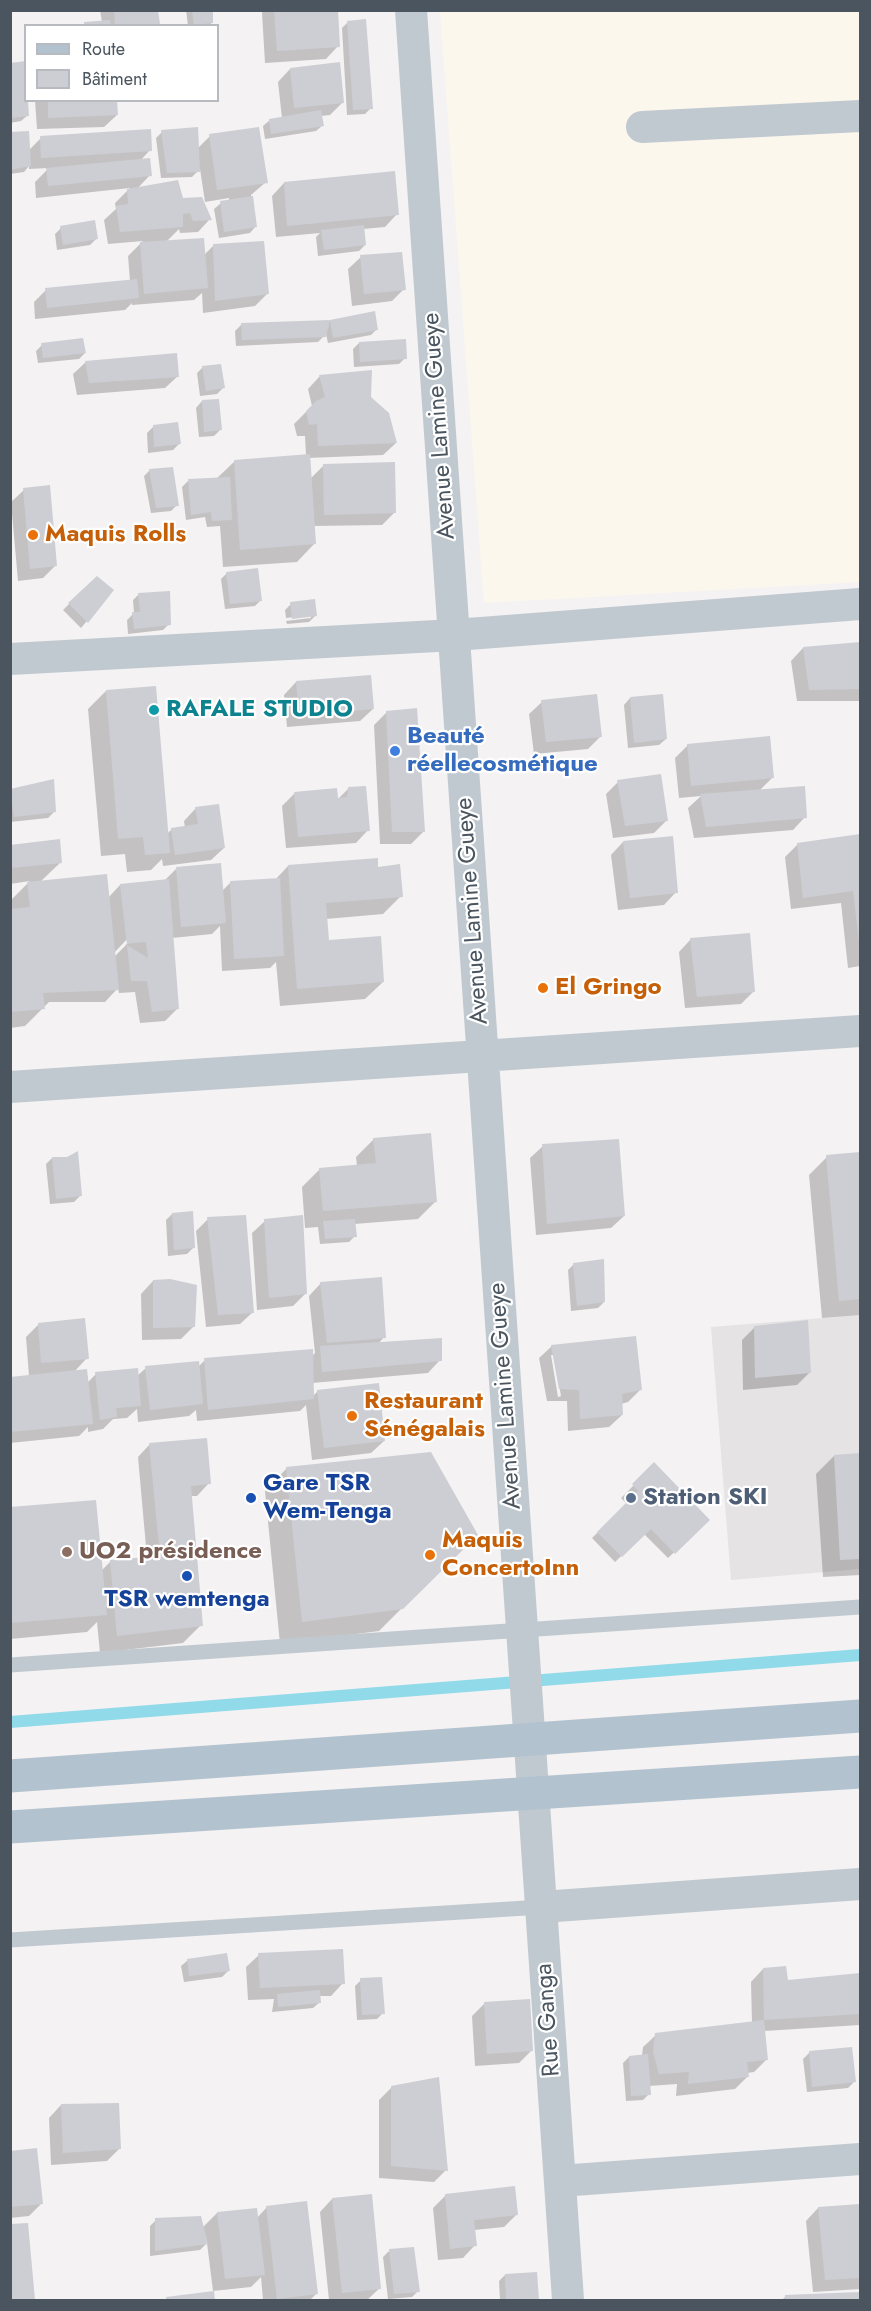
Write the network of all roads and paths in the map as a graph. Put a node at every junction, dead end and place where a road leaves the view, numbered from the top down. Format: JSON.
{"nodes":[{"id":1,"x":411,"y":10,"type":"edge"},
{"id":2,"x":861,"y":116,"type":"edge"},
{"id":3,"x":642,"y":127,"type":"dead end"},
{"id":4,"x":861,"y":604,"type":"edge"},
{"id":5,"x":455,"y":635,"type":"junction"},
{"id":6,"x":10,"y":659,"type":"edge"},
{"id":7,"x":861,"y":1031,"type":"edge"},
{"id":8,"x":483,"y":1057,"type":"junction"},
{"id":9,"x":10,"y":1087,"type":"edge"},
{"id":10,"x":861,"y":1607,"type":"edge"},
{"id":11,"x":523,"y":1630,"type":"junction"},
{"id":12,"x":10,"y":1665,"type":"edge"},
{"id":13,"x":861,"y":1716,"type":"edge"},
{"id":14,"x":530,"y":1740,"type":"junction"},
{"id":15,"x":861,"y":1772,"type":"edge"},
{"id":16,"x":10,"y":1776,"type":"edge"},
{"id":17,"x":534,"y":1795,"type":"junction"},
{"id":18,"x":10,"y":1827,"type":"edge"},
{"id":19,"x":861,"y":1884,"type":"edge"},
{"id":20,"x":542,"y":1907,"type":"junction"},
{"id":21,"x":10,"y":1940,"type":"edge"},
{"id":22,"x":861,"y":2159,"type":"edge"},
{"id":23,"x":560,"y":2181,"type":"junction"},
{"id":24,"x":568,"y":2301,"type":"edge"}],
"edges":[{"from":1,"to":5,"type":"street","name":"Avenue Lamine Gueye"},
{"from":2,"to":3,"type":"street"},
{"from":4,"to":5,"type":"street"},
{"from":5,"to":6,"type":"street"},
{"from":5,"to":8,"type":"street","name":"Avenue Lamine Gueye"},
{"from":7,"to":8,"type":"street"},
{"from":8,"to":9,"type":"street"},
{"from":8,"to":11,"type":"street","name":"Avenue Lamine Gueye"},
{"from":10,"to":11,"type":"lane"},
{"from":11,"to":12,"type":"lane"},
{"from":11,"to":14,"type":"street","name":"Avenue Lamine Gueye"},
{"from":13,"to":14,"type":"main road"},
{"from":14,"to":16,"type":"main road"},
{"from":14,"to":17,"type":"street","name":"Rue Ganga"},
{"from":15,"to":17,"type":"main road"},
{"from":17,"to":18,"type":"main road"},
{"from":17,"to":20,"type":"street","name":"Rue Ganga"},
{"from":19,"to":20,"type":"street"},
{"from":20,"to":21,"type":"lane"},
{"from":20,"to":23,"type":"street","name":"Rue Ganga"},
{"from":22,"to":23,"type":"street"},
{"from":23,"to":24,"type":"street","name":"Rue Ganga"}]}
